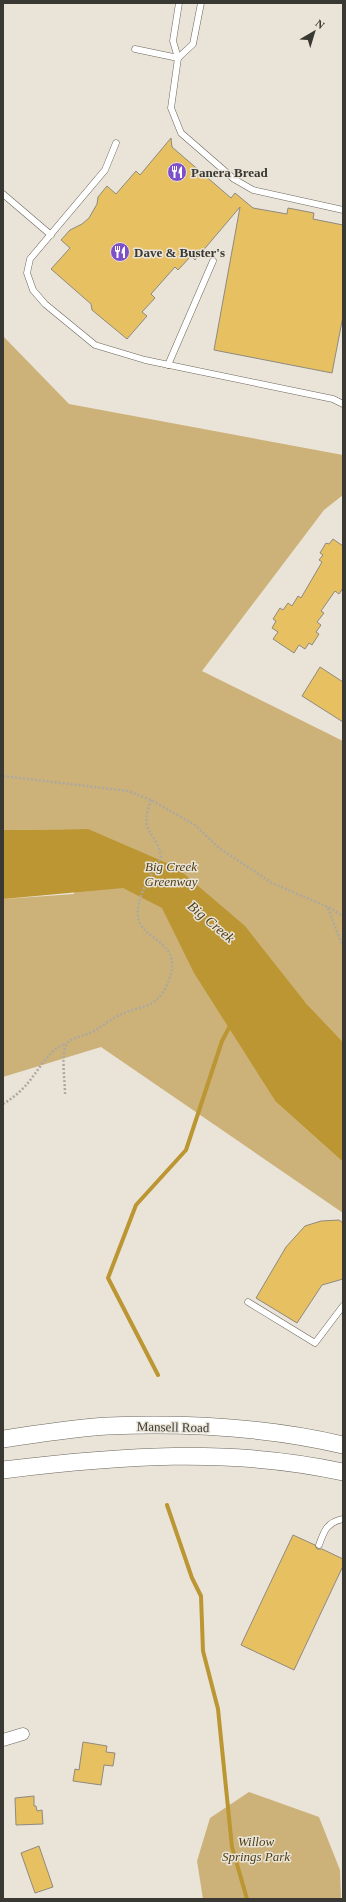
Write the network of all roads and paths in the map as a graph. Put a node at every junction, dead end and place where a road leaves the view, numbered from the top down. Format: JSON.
{"nodes":[{"id":1,"x":179,"y":3,"type":"edge"},
{"id":2,"x":201,"y":3,"type":"edge"},
{"id":3,"x":135,"y":49,"type":"dead end"},
{"id":4,"x":178,"y":58,"type":"junction"},
{"id":5,"x":116,"y":143,"type":"dead end"},
{"id":6,"x":3,"y":194,"type":"edge"},
{"id":7,"x":343,"y":210,"type":"edge"},
{"id":8,"x":51,"y":235,"type":"junction"},
{"id":9,"x":213,"y":261,"type":"dead end"},
{"id":10,"x":168,"y":365,"type":"junction"},
{"id":11,"x":343,"y":404,"type":"edge"},
{"id":12,"x":3,"y":776,"type":"edge"},
{"id":13,"x":151,"y":800,"type":"junction"},
{"id":14,"x":328,"y":907,"type":"junction"},
{"id":15,"x":343,"y":916,"type":"edge"},
{"id":16,"x":343,"y":947,"type":"edge"},
{"id":17,"x":66,"y":1044,"type":"junction"},
{"id":18,"x":65,"y":1094,"type":"dead end"},
{"id":19,"x":3,"y":1104,"type":"edge"},
{"id":20,"x":248,"y":1302,"type":"dead end"},
{"id":21,"x":343,"y":1306,"type":"edge"},
{"id":22,"x":3,"y":1439,"type":"edge"},
{"id":23,"x":343,"y":1445,"type":"edge"},
{"id":24,"x":3,"y":1470,"type":"edge"},
{"id":25,"x":343,"y":1472,"type":"edge"},
{"id":26,"x":343,"y":1519,"type":"edge"},
{"id":27,"x":319,"y":1545,"type":"dead end"},
{"id":28,"x":22,"y":1734,"type":"dead end"},
{"id":29,"x":3,"y":1740,"type":"edge"}],
"edges":[{"from":1,"to":4,"type":"lane"},
{"from":2,"to":4,"type":"lane"},
{"from":3,"to":4,"type":"lane"},
{"from":4,"to":7,"type":"lane"},
{"from":5,"to":8,"type":"lane"},
{"from":6,"to":8,"type":"lane"},
{"from":8,"to":10,"type":"lane"},
{"from":9,"to":10,"type":"lane"},
{"from":10,"to":11,"type":"lane"},
{"from":12,"to":13,"type":"path"},
{"from":13,"to":14,"type":"path"},
{"from":13,"to":17,"type":"path"},
{"from":14,"to":15,"type":"path"},
{"from":14,"to":16,"type":"path"},
{"from":17,"to":18,"type":"path"},
{"from":17,"to":19,"type":"path"},
{"from":20,"to":21,"type":"lane"},
{"from":22,"to":23,"type":"main road","name":"Mansell Road"},
{"from":24,"to":25,"type":"main road"},
{"from":26,"to":27,"type":"lane"},
{"from":28,"to":29,"type":"street"}]}
